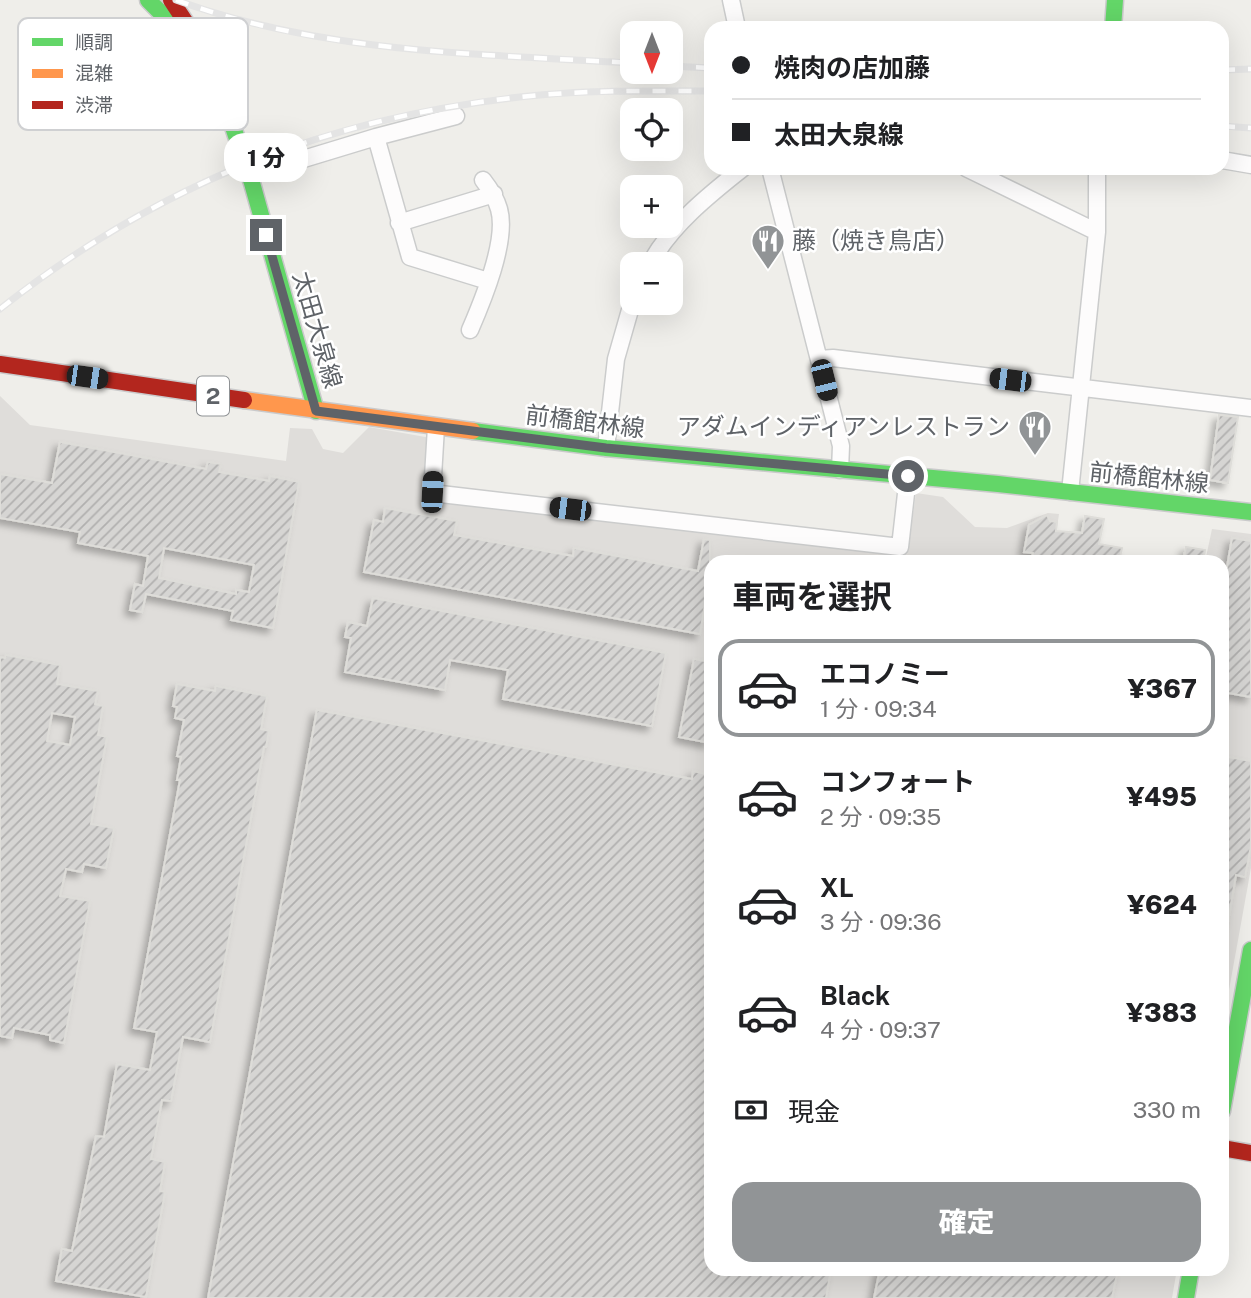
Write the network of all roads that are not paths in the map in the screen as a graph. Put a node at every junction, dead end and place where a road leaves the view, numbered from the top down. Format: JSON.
{"nodes":[{"id":1,"x":148,"y":0,"type":"edge"},
{"id":2,"x":172,"y":0,"type":"edge"},
{"id":3,"x":731,"y":0,"type":"edge"},
{"id":4,"x":1115,"y":0,"type":"edge"},
{"id":5,"x":165,"y":18,"type":"edge"},
{"id":6,"x":184,"y":18,"type":"edge"},
{"id":7,"x":736,"y":21,"type":"edge"},
{"id":8,"x":1113,"y":21,"type":"edge"},
{"id":9,"x":456,"y":116,"type":"dead end"},
{"id":10,"x":248,"y":128,"type":"edge"},
{"id":11,"x":234,"y":130,"type":"edge"},
{"id":12,"x":376,"y":136,"type":"junction"},
{"id":13,"x":1229,"y":161,"type":"edge"},
{"id":14,"x":1251,"y":164,"type":"edge"},
{"id":15,"x":264,"y":170,"type":"junction"},
{"id":16,"x":734,"y":175,"type":"edge"},
{"id":17,"x":772,"y":175,"type":"edge"},
{"id":18,"x":981,"y":175,"type":"edge"},
{"id":19,"x":1097,"y":175,"type":"edge"},
{"id":20,"x":483,"y":180,"type":"dead end"},
{"id":21,"x":494,"y":194,"type":"junction"},
{"id":22,"x":399,"y":223,"type":"junction"},
{"id":23,"x":1097,"y":232,"type":"junction"},
{"id":24,"x":659,"y":252,"type":"edge"},
{"id":25,"x":488,"y":281,"type":"junction"},
{"id":26,"x":629,"y":315,"type":"edge"},
{"id":27,"x":470,"y":330,"type":"dead end"},
{"id":28,"x":819,"y":359,"type":"junction"},
{"id":29,"x":0,"y":364,"type":"edge"},
{"id":30,"x":1081,"y":388,"type":"junction"},
{"id":31,"x":1251,"y":408,"type":"edge"},
{"id":32,"x":323,"y":412,"type":"junction"},
{"id":33,"x":436,"y":427,"type":"junction"},
{"id":34,"x":606,"y":448,"type":"junction"},
{"id":35,"x":840,"y":470,"type":"junction"},
{"id":36,"x":908,"y":476,"type":"junction"},
{"id":37,"x":1070,"y":492,"type":"junction"},
{"id":38,"x":1251,"y":513,"type":"edge"},
{"id":39,"x":1251,"y":950,"type":"edge"},
{"id":40,"x":1229,"y":1072,"type":"edge"},
{"id":41,"x":1229,"y":1149,"type":"edge"},
{"id":42,"x":1251,"y":1153,"type":"edge"},
{"id":43,"x":1190,"y":1276,"type":"edge"},
{"id":44,"x":1186,"y":1298,"type":"edge"}],
"edges":[{"from":1,"to":5,"type":"main road","name":"太田大泉線"},
{"from":2,"to":6,"type":"main road","name":"太田大泉線"},
{"from":3,"to":7,"type":"street"},
{"from":4,"to":8,"type":"main road"},
{"from":9,"to":12,"type":"street"},
{"from":10,"to":15,"type":"main road","name":"太田大泉線"},
{"from":11,"to":32,"type":"main road","name":"太田大泉線"},
{"from":12,"to":15,"type":"street"},
{"from":12,"to":22,"type":"street"},
{"from":13,"to":14,"type":"street"},
{"from":15,"to":32,"type":"main road","name":"太田大泉線"},
{"from":16,"to":24,"type":"street"},
{"from":17,"to":28,"type":"street"},
{"from":18,"to":23,"type":"street"},
{"from":19,"to":23,"type":"street"},
{"from":20,"to":21,"type":"street"},
{"from":21,"to":22,"type":"street"},
{"from":21,"to":25,"type":"street"},
{"from":22,"to":25,"type":"street"},
{"from":23,"to":30,"type":"street"},
{"from":25,"to":27,"type":"street"},
{"from":26,"to":34,"type":"street"},
{"from":28,"to":30,"type":"street"},
{"from":28,"to":35,"type":"street"},
{"from":29,"to":32,"type":"main road","name":"前橋館林線","number":"2"},
{"from":30,"to":31,"type":"street"},
{"from":30,"to":37,"type":"street"},
{"from":32,"to":33,"type":"main road","name":"前橋館林線","number":"2"},
{"from":33,"to":34,"type":"main road","name":"前橋館林線","number":"2"},
{"from":33,"to":36,"type":"street"},
{"from":34,"to":35,"type":"main road","name":"前橋館林線","number":"2"},
{"from":35,"to":36,"type":"main road","name":"前橋館林線","number":"2"},
{"from":36,"to":37,"type":"main road","name":"前橋館林線","number":"2"},
{"from":37,"to":38,"type":"main road","name":"前橋館林線","number":"2"},
{"from":39,"to":40,"type":"main road"},
{"from":41,"to":42,"type":"main road"},
{"from":43,"to":44,"type":"main road"}]}
